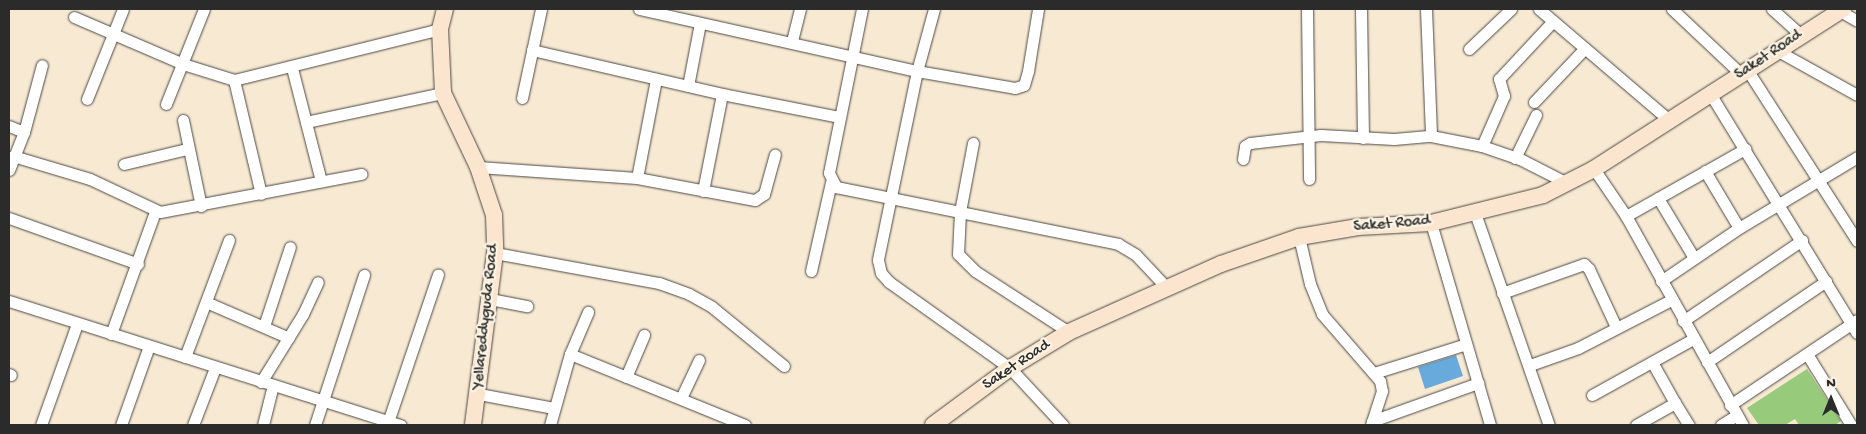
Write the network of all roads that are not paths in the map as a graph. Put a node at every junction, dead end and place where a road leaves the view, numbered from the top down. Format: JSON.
{"nodes":[{"id":1,"x":123,"y":9,"type":"edge"},
{"id":2,"x":204,"y":9,"type":"edge"},
{"id":3,"x":445,"y":9,"type":"edge"},
{"id":4,"x":541,"y":9,"type":"edge"},
{"id":5,"x":639,"y":9,"type":"edge"},
{"id":6,"x":800,"y":9,"type":"edge"},
{"id":7,"x":862,"y":9,"type":"edge"},
{"id":8,"x":934,"y":9,"type":"edge"},
{"id":9,"x":1038,"y":9,"type":"edge"},
{"id":10,"x":1307,"y":9,"type":"edge"},
{"id":11,"x":1361,"y":9,"type":"edge"},
{"id":12,"x":1426,"y":9,"type":"edge"},
{"id":13,"x":1511,"y":9,"type":"edge"},
{"id":14,"x":1539,"y":9,"type":"edge"},
{"id":15,"x":1672,"y":9,"type":"edge"},
{"id":16,"x":1772,"y":9,"type":"edge"},
{"id":17,"x":1841,"y":10,"type":"edge"},
{"id":18,"x":667,"y":12,"type":"edge"},
{"id":19,"x":74,"y":18,"type":"dead end"},
{"id":20,"x":1553,"y":21,"type":"junction"},
{"id":21,"x":1857,"y":21,"type":"edge"},
{"id":22,"x":700,"y":23,"type":"junction"},
{"id":23,"x":440,"y":29,"type":"junction"},
{"id":24,"x":114,"y":34,"type":"junction"},
{"id":25,"x":1800,"y":34,"type":"junction"},
{"id":26,"x":792,"y":41,"type":"junction"},
{"id":27,"x":1585,"y":48,"type":"junction"},
{"id":28,"x":1469,"y":49,"type":"dead end"},
{"id":29,"x":532,"y":50,"type":"junction"},
{"id":30,"x":1778,"y":51,"type":"junction"},
{"id":31,"x":852,"y":54,"type":"junction"},
{"id":32,"x":42,"y":64,"type":"dead end"},
{"id":33,"x":183,"y":64,"type":"junction"},
{"id":34,"x":292,"y":68,"type":"junction"},
{"id":35,"x":917,"y":70,"type":"junction"},
{"id":36,"x":1745,"y":73,"type":"junction"},
{"id":37,"x":656,"y":79,"type":"junction"},
{"id":38,"x":234,"y":80,"type":"junction"},
{"id":39,"x":688,"y":86,"type":"junction"},
{"id":40,"x":444,"y":93,"type":"junction"},
{"id":41,"x":722,"y":94,"type":"junction"},
{"id":42,"x":1711,"y":95,"type":"junction"},
{"id":43,"x":1857,"y":96,"type":"edge"},
{"id":44,"x":522,"y":98,"type":"dead end"},
{"id":45,"x":87,"y":99,"type":"dead end"},
{"id":46,"x":1534,"y":102,"type":"dead end"},
{"id":47,"x":166,"y":104,"type":"dead end"},
{"id":48,"x":1536,"y":115,"type":"dead end"},
{"id":49,"x":839,"y":117,"type":"junction"},
{"id":50,"x":183,"y":120,"type":"dead end"},
{"id":51,"x":1669,"y":120,"type":"junction"},
{"id":52,"x":306,"y":122,"type":"junction"},
{"id":53,"x":9,"y":126,"type":"edge"},
{"id":54,"x":24,"y":132,"type":"junction"},
{"id":55,"x":1308,"y":136,"type":"junction"},
{"id":56,"x":1431,"y":136,"type":"junction"},
{"id":57,"x":1363,"y":138,"type":"junction"},
{"id":58,"x":973,"y":144,"type":"dead end"},
{"id":59,"x":1482,"y":146,"type":"junction"},
{"id":60,"x":1745,"y":149,"type":"junction"},
{"id":61,"x":187,"y":150,"type":"junction"},
{"id":62,"x":775,"y":154,"type":"dead end"},
{"id":63,"x":13,"y":156,"type":"junction"},
{"id":64,"x":1857,"y":157,"type":"edge"},
{"id":65,"x":1515,"y":158,"type":"junction"},
{"id":66,"x":1243,"y":159,"type":"dead end"},
{"id":67,"x":124,"y":164,"type":"dead end"},
{"id":68,"x":1594,"y":169,"type":"junction"},
{"id":69,"x":9,"y":170,"type":"edge"},
{"id":70,"x":479,"y":171,"type":"junction"},
{"id":71,"x":1705,"y":171,"type":"junction"},
{"id":72,"x":361,"y":174,"type":"dead end"},
{"id":73,"x":637,"y":178,"type":"junction"},
{"id":74,"x":1309,"y":179,"type":"dead end"},
{"id":75,"x":1818,"y":180,"type":"junction"},
{"id":76,"x":322,"y":181,"type":"junction"},
{"id":77,"x":831,"y":182,"type":"junction"},
{"id":78,"x":1567,"y":183,"type":"junction"},
{"id":79,"x":703,"y":191,"type":"junction"},
{"id":80,"x":261,"y":194,"type":"junction"},
{"id":81,"x":1658,"y":198,"type":"junction"},
{"id":82,"x":891,"y":199,"type":"junction"},
{"id":83,"x":1779,"y":205,"type":"junction"},
{"id":84,"x":201,"y":206,"type":"junction"},
{"id":85,"x":160,"y":212,"type":"junction"},
{"id":86,"x":960,"y":212,"type":"junction"},
{"id":87,"x":1475,"y":213,"type":"junction"},
{"id":88,"x":1626,"y":216,"type":"junction"},
{"id":89,"x":9,"y":218,"type":"edge"},
{"id":90,"x":1431,"y":223,"type":"junction"},
{"id":91,"x":1739,"y":228,"type":"junction"},
{"id":92,"x":1299,"y":237,"type":"junction"},
{"id":93,"x":229,"y":240,"type":"dead end"},
{"id":94,"x":1802,"y":240,"type":"junction"},
{"id":95,"x":1857,"y":241,"type":"edge"},
{"id":96,"x":290,"y":247,"type":"dead end"},
{"id":97,"x":495,"y":253,"type":"junction"},
{"id":98,"x":1694,"y":258,"type":"junction"},
{"id":99,"x":138,"y":264,"type":"junction"},
{"id":100,"x":811,"y":271,"type":"dead end"},
{"id":101,"x":438,"y":274,"type":"dead end"},
{"id":102,"x":364,"y":275,"type":"dead end"},
{"id":103,"x":1826,"y":281,"type":"junction"},
{"id":104,"x":318,"y":282,"type":"dead end"},
{"id":105,"x":1661,"y":282,"type":"junction"},
{"id":106,"x":1167,"y":288,"type":"junction"},
{"id":107,"x":1502,"y":293,"type":"junction"},
{"id":108,"x":490,"y":299,"type":"junction"},
{"id":109,"x":1671,"y":300,"type":"junction"},
{"id":110,"x":9,"y":301,"type":"edge"},
{"id":111,"x":206,"y":302,"type":"junction"},
{"id":112,"x":527,"y":306,"type":"dead end"},
{"id":113,"x":588,"y":312,"type":"dead end"},
{"id":114,"x":1683,"y":321,"type":"junction"},
{"id":115,"x":77,"y":324,"type":"junction"},
{"id":116,"x":264,"y":326,"type":"junction"},
{"id":117,"x":1855,"y":326,"type":"edge"},
{"id":118,"x":1616,"y":327,"type":"junction"},
{"id":119,"x":1069,"y":332,"type":"junction"},
{"id":120,"x":110,"y":334,"type":"junction"},
{"id":121,"x":644,"y":334,"type":"dead end"},
{"id":122,"x":289,"y":338,"type":"junction"},
{"id":123,"x":1693,"y":339,"type":"junction"},
{"id":124,"x":1466,"y":344,"type":"junction"},
{"id":125,"x":150,"y":346,"type":"junction"},
{"id":126,"x":570,"y":354,"type":"junction"},
{"id":127,"x":1806,"y":354,"type":"junction"},
{"id":128,"x":185,"y":357,"type":"junction"},
{"id":129,"x":699,"y":360,"type":"dead end"},
{"id":130,"x":1652,"y":362,"type":"junction"},
{"id":131,"x":1707,"y":362,"type":"junction"},
{"id":132,"x":1530,"y":365,"type":"junction"},
{"id":133,"x":784,"y":366,"type":"dead end"},
{"id":134,"x":216,"y":368,"type":"junction"},
{"id":135,"x":1010,"y":368,"type":"junction"},
{"id":136,"x":1374,"y":373,"type":"junction"},
{"id":137,"x":626,"y":376,"type":"junction"},
{"id":138,"x":261,"y":382,"type":"junction"},
{"id":139,"x":1478,"y":383,"type":"junction"},
{"id":140,"x":273,"y":385,"type":"junction"},
{"id":141,"x":480,"y":394,"type":"junction"},
{"id":142,"x":1592,"y":395,"type":"dead end"},
{"id":143,"x":681,"y":398,"type":"junction"},
{"id":144,"x":324,"y":399,"type":"junction"},
{"id":145,"x":1675,"y":403,"type":"junction"},
{"id":146,"x":554,"y":408,"type":"junction"},
{"id":147,"x":1733,"y":410,"type":"junction"},
{"id":148,"x":388,"y":423,"type":"edge"},
{"id":149,"x":1371,"y":423,"type":"edge"},
{"id":150,"x":41,"y":425,"type":"edge"},
{"id":151,"x":121,"y":425,"type":"edge"},
{"id":152,"x":193,"y":425,"type":"edge"},
{"id":153,"x":263,"y":425,"type":"edge"},
{"id":154,"x":315,"y":425,"type":"edge"},
{"id":155,"x":401,"y":425,"type":"edge"},
{"id":156,"x":473,"y":425,"type":"edge"},
{"id":157,"x":550,"y":425,"type":"edge"},
{"id":158,"x":745,"y":425,"type":"edge"},
{"id":159,"x":933,"y":425,"type":"edge"},
{"id":160,"x":1063,"y":425,"type":"edge"},
{"id":161,"x":1490,"y":425,"type":"edge"},
{"id":162,"x":1549,"y":425,"type":"edge"},
{"id":163,"x":1636,"y":425,"type":"edge"},
{"id":164,"x":1689,"y":425,"type":"edge"},
{"id":165,"x":1721,"y":425,"type":"edge"},
{"id":166,"x":1743,"y":425,"type":"edge"},
{"id":167,"x":1851,"y":425,"type":"edge"}],
"edges":[{"from":1,"to":24,"type":"street"},
{"from":2,"to":33,"type":"street"},
{"from":3,"to":23,"type":"street","name":"Yellareddyguda Road"},
{"from":4,"to":29,"type":"street"},
{"from":5,"to":18,"type":"street"},
{"from":6,"to":26,"type":"street"},
{"from":7,"to":31,"type":"street"},
{"from":8,"to":35,"type":"street"},
{"from":9,"to":35,"type":"street"},
{"from":10,"to":55,"type":"street"},
{"from":11,"to":57,"type":"street"},
{"from":12,"to":56,"type":"street"},
{"from":13,"to":28,"type":"street"},
{"from":14,"to":20,"type":"street"},
{"from":15,"to":36,"type":"street"},
{"from":16,"to":25,"type":"street"},
{"from":17,"to":21,"type":"street"},
{"from":17,"to":25,"type":"street","name":"Saket Road"},
{"from":18,"to":22,"type":"street"},
{"from":19,"to":24,"type":"street"},
{"from":20,"to":27,"type":"street"},
{"from":20,"to":59,"type":"street"},
{"from":22,"to":26,"type":"street"},
{"from":22,"to":39,"type":"street"},
{"from":23,"to":34,"type":"street"},
{"from":23,"to":40,"type":"street","name":"Yellareddyguda Road"},
{"from":24,"to":33,"type":"street"},
{"from":24,"to":45,"type":"street"},
{"from":25,"to":30,"type":"street","name":"Saket Road"},
{"from":26,"to":31,"type":"street"},
{"from":27,"to":46,"type":"street"},
{"from":27,"to":51,"type":"street"},
{"from":29,"to":37,"type":"street"},
{"from":29,"to":44,"type":"street"},
{"from":30,"to":36,"type":"street","name":"Saket Road"},
{"from":30,"to":43,"type":"street"},
{"from":31,"to":35,"type":"street"},
{"from":31,"to":49,"type":"street"},
{"from":32,"to":54,"type":"street"},
{"from":33,"to":38,"type":"street"},
{"from":33,"to":47,"type":"street"},
{"from":34,"to":38,"type":"street"},
{"from":34,"to":52,"type":"street"},
{"from":35,"to":82,"type":"street"},
{"from":36,"to":42,"type":"street","name":"Saket Road"},
{"from":36,"to":75,"type":"street"},
{"from":37,"to":39,"type":"street"},
{"from":37,"to":73,"type":"street"},
{"from":38,"to":80,"type":"street"},
{"from":39,"to":41,"type":"street"},
{"from":40,"to":52,"type":"street"},
{"from":40,"to":70,"type":"street","name":"Yellareddyguda Road"},
{"from":41,"to":49,"type":"street"},
{"from":41,"to":79,"type":"street"},
{"from":42,"to":51,"type":"street","name":"Saket Road"},
{"from":42,"to":60,"type":"street"},
{"from":48,"to":65,"type":"street"},
{"from":49,"to":77,"type":"street"},
{"from":50,"to":61,"type":"street"},
{"from":51,"to":68,"type":"street","name":"Saket Road"},
{"from":52,"to":76,"type":"street"},
{"from":53,"to":54,"type":"street"},
{"from":54,"to":63,"type":"street"},
{"from":55,"to":57,"type":"street"},
{"from":55,"to":66,"type":"street"},
{"from":55,"to":74,"type":"street"},
{"from":56,"to":57,"type":"street"},
{"from":56,"to":59,"type":"street"},
{"from":58,"to":86,"type":"street"},
{"from":59,"to":65,"type":"street"},
{"from":60,"to":71,"type":"street"},
{"from":60,"to":83,"type":"street"},
{"from":61,"to":67,"type":"street"},
{"from":61,"to":84,"type":"street"},
{"from":62,"to":79,"type":"street"},
{"from":63,"to":69,"type":"street"},
{"from":63,"to":85,"type":"street"},
{"from":64,"to":75,"type":"street"},
{"from":65,"to":78,"type":"street"},
{"from":68,"to":78,"type":"street","name":"Saket Road"},
{"from":68,"to":88,"type":"street"},
{"from":70,"to":73,"type":"street"},
{"from":70,"to":97,"type":"street","name":"Yellareddyguda Road"},
{"from":71,"to":81,"type":"street"},
{"from":71,"to":91,"type":"street"},
{"from":72,"to":76,"type":"street"},
{"from":73,"to":79,"type":"street"},
{"from":75,"to":83,"type":"street"},
{"from":75,"to":95,"type":"street"},
{"from":76,"to":80,"type":"street"},
{"from":77,"to":82,"type":"street"},
{"from":77,"to":100,"type":"street"},
{"from":78,"to":87,"type":"street","name":"Saket Road"},
{"from":80,"to":84,"type":"street"},
{"from":81,"to":88,"type":"street"},
{"from":81,"to":98,"type":"street"},
{"from":82,"to":86,"type":"street"},
{"from":82,"to":135,"type":"street"},
{"from":83,"to":91,"type":"street"},
{"from":83,"to":94,"type":"street"},
{"from":84,"to":85,"type":"street"},
{"from":85,"to":99,"type":"street"},
{"from":86,"to":106,"type":"street"},
{"from":86,"to":119,"type":"street"},
{"from":87,"to":90,"type":"street","name":"Saket Road"},
{"from":87,"to":107,"type":"street"},
{"from":88,"to":105,"type":"street"},
{"from":89,"to":99,"type":"street"},
{"from":90,"to":92,"type":"street","name":"Saket Road"},
{"from":90,"to":124,"type":"street"},
{"from":91,"to":98,"type":"street"},
{"from":92,"to":106,"type":"street","name":"Saket Road"},
{"from":92,"to":136,"type":"street"},
{"from":93,"to":111,"type":"street"},
{"from":94,"to":103,"type":"street"},
{"from":94,"to":114,"type":"street"},
{"from":96,"to":116,"type":"street"},
{"from":97,"to":108,"type":"street","name":"Yellareddyguda Road"},
{"from":97,"to":133,"type":"street"},
{"from":98,"to":105,"type":"street"},
{"from":99,"to":120,"type":"street"},
{"from":101,"to":148,"type":"street"},
{"from":102,"to":144,"type":"street"},
{"from":103,"to":117,"type":"street"},
{"from":103,"to":131,"type":"street"},
{"from":104,"to":122,"type":"street"},
{"from":105,"to":109,"type":"street"},
{"from":106,"to":119,"type":"street","name":"Saket Road"},
{"from":107,"to":118,"type":"street"},
{"from":107,"to":132,"type":"street"},
{"from":108,"to":112,"type":"street"},
{"from":108,"to":141,"type":"street","name":"Yellareddyguda Road"},
{"from":109,"to":114,"type":"street"},
{"from":109,"to":118,"type":"street"},
{"from":110,"to":115,"type":"street"},
{"from":111,"to":116,"type":"street"},
{"from":111,"to":128,"type":"street"},
{"from":113,"to":126,"type":"street"},
{"from":114,"to":123,"type":"street"},
{"from":115,"to":120,"type":"street"},
{"from":115,"to":150,"type":"street"},
{"from":116,"to":122,"type":"street"},
{"from":117,"to":127,"type":"street"},
{"from":118,"to":132,"type":"street"},
{"from":119,"to":135,"type":"street","name":"Saket Road"},
{"from":120,"to":125,"type":"street"},
{"from":121,"to":137,"type":"street"},
{"from":122,"to":138,"type":"street"},
{"from":123,"to":130,"type":"street"},
{"from":123,"to":131,"type":"street"},
{"from":124,"to":136,"type":"street"},
{"from":124,"to":139,"type":"street"},
{"from":125,"to":128,"type":"street"},
{"from":125,"to":151,"type":"street"},
{"from":126,"to":137,"type":"street"},
{"from":126,"to":146,"type":"street"},
{"from":127,"to":147,"type":"street"},
{"from":127,"to":167,"type":"street"},
{"from":128,"to":134,"type":"street"},
{"from":129,"to":143,"type":"street"},
{"from":130,"to":142,"type":"street"},
{"from":130,"to":145,"type":"street"},
{"from":131,"to":147,"type":"street"},
{"from":132,"to":162,"type":"street"},
{"from":134,"to":138,"type":"street"},
{"from":134,"to":152,"type":"street"},
{"from":135,"to":159,"type":"street","name":"Saket Road"},
{"from":135,"to":160,"type":"street"},
{"from":136,"to":149,"type":"street"},
{"from":137,"to":143,"type":"street"},
{"from":138,"to":140,"type":"street"},
{"from":139,"to":149,"type":"street"},
{"from":139,"to":161,"type":"street"},
{"from":140,"to":144,"type":"street"},
{"from":140,"to":153,"type":"street"},
{"from":141,"to":146,"type":"street"},
{"from":141,"to":156,"type":"street","name":"Yellareddyguda Road"},
{"from":143,"to":158,"type":"street"},
{"from":144,"to":148,"type":"street"},
{"from":144,"to":154,"type":"street"},
{"from":145,"to":163,"type":"street"},
{"from":145,"to":164,"type":"street"},
{"from":146,"to":157,"type":"street"},
{"from":147,"to":165,"type":"street"},
{"from":147,"to":166,"type":"street"},
{"from":148,"to":155,"type":"street"}]}
